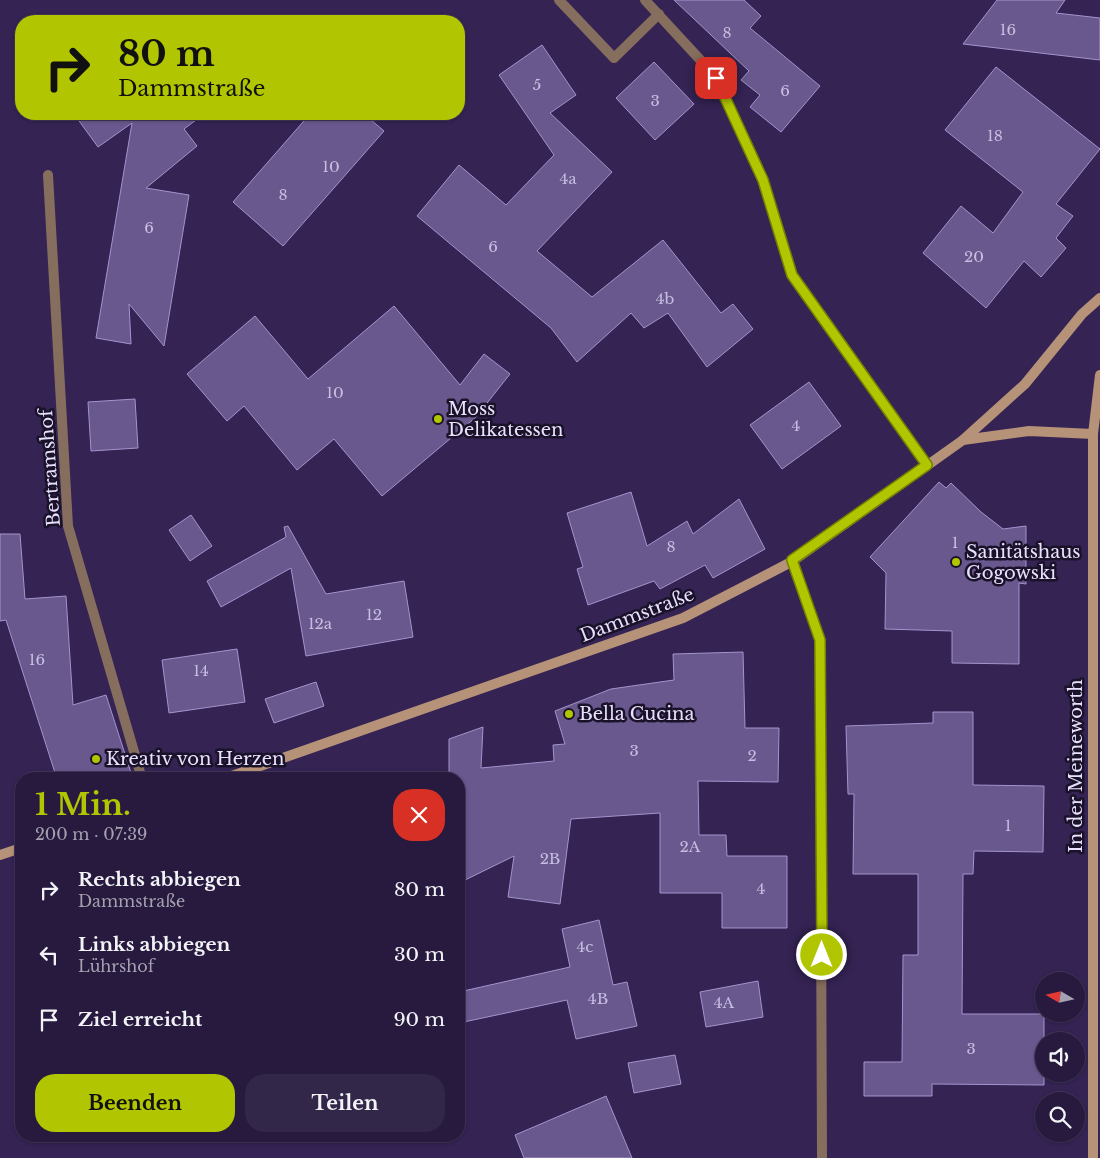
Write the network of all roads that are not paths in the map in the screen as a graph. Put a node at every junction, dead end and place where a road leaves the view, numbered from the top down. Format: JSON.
{"nodes":[{"id":1,"x":559,"y":0,"type":"edge"},
{"id":2,"x":645,"y":0,"type":"edge"},
{"id":3,"x":659,"y":14,"type":"junction"},
{"id":4,"x":48,"y":175,"type":"dead end"},
{"id":5,"x":1100,"y":298,"type":"edge"},
{"id":6,"x":1100,"y":374,"type":"edge"},
{"id":7,"x":1093,"y":434,"type":"junction"},
{"id":8,"x":964,"y":440,"type":"junction"},
{"id":9,"x":927,"y":465,"type":"junction"},
{"id":10,"x":792,"y":560,"type":"junction"},
{"id":11,"x":140,"y":772,"type":"edge"},
{"id":12,"x":243,"y":772,"type":"edge"},
{"id":13,"x":15,"y":850,"type":"edge"},
{"id":14,"x":0,"y":855,"type":"edge"},
{"id":15,"x":822,"y":1158,"type":"edge"},
{"id":16,"x":1094,"y":1158,"type":"edge"}],
"edges":[{"from":1,"to":3,"type":"street"},
{"from":2,"to":3,"type":"street"},
{"from":3,"to":9,"type":"street"},
{"from":4,"to":11,"type":"street","name":"Bertramshof"},
{"from":5,"to":8,"type":"main road"},
{"from":6,"to":7,"type":"main road","name":"In der Meineworth"},
{"from":7,"to":8,"type":"main road","name":"Dammstraße"},
{"from":7,"to":16,"type":"main road","name":"In der Meineworth"},
{"from":8,"to":9,"type":"main road","name":"Dammstraße"},
{"from":9,"to":10,"type":"main road","name":"Dammstraße"},
{"from":10,"to":12,"type":"main road","name":"Dammstraße"},
{"from":10,"to":15,"type":"street"},
{"from":13,"to":14,"type":"main road"}]}
